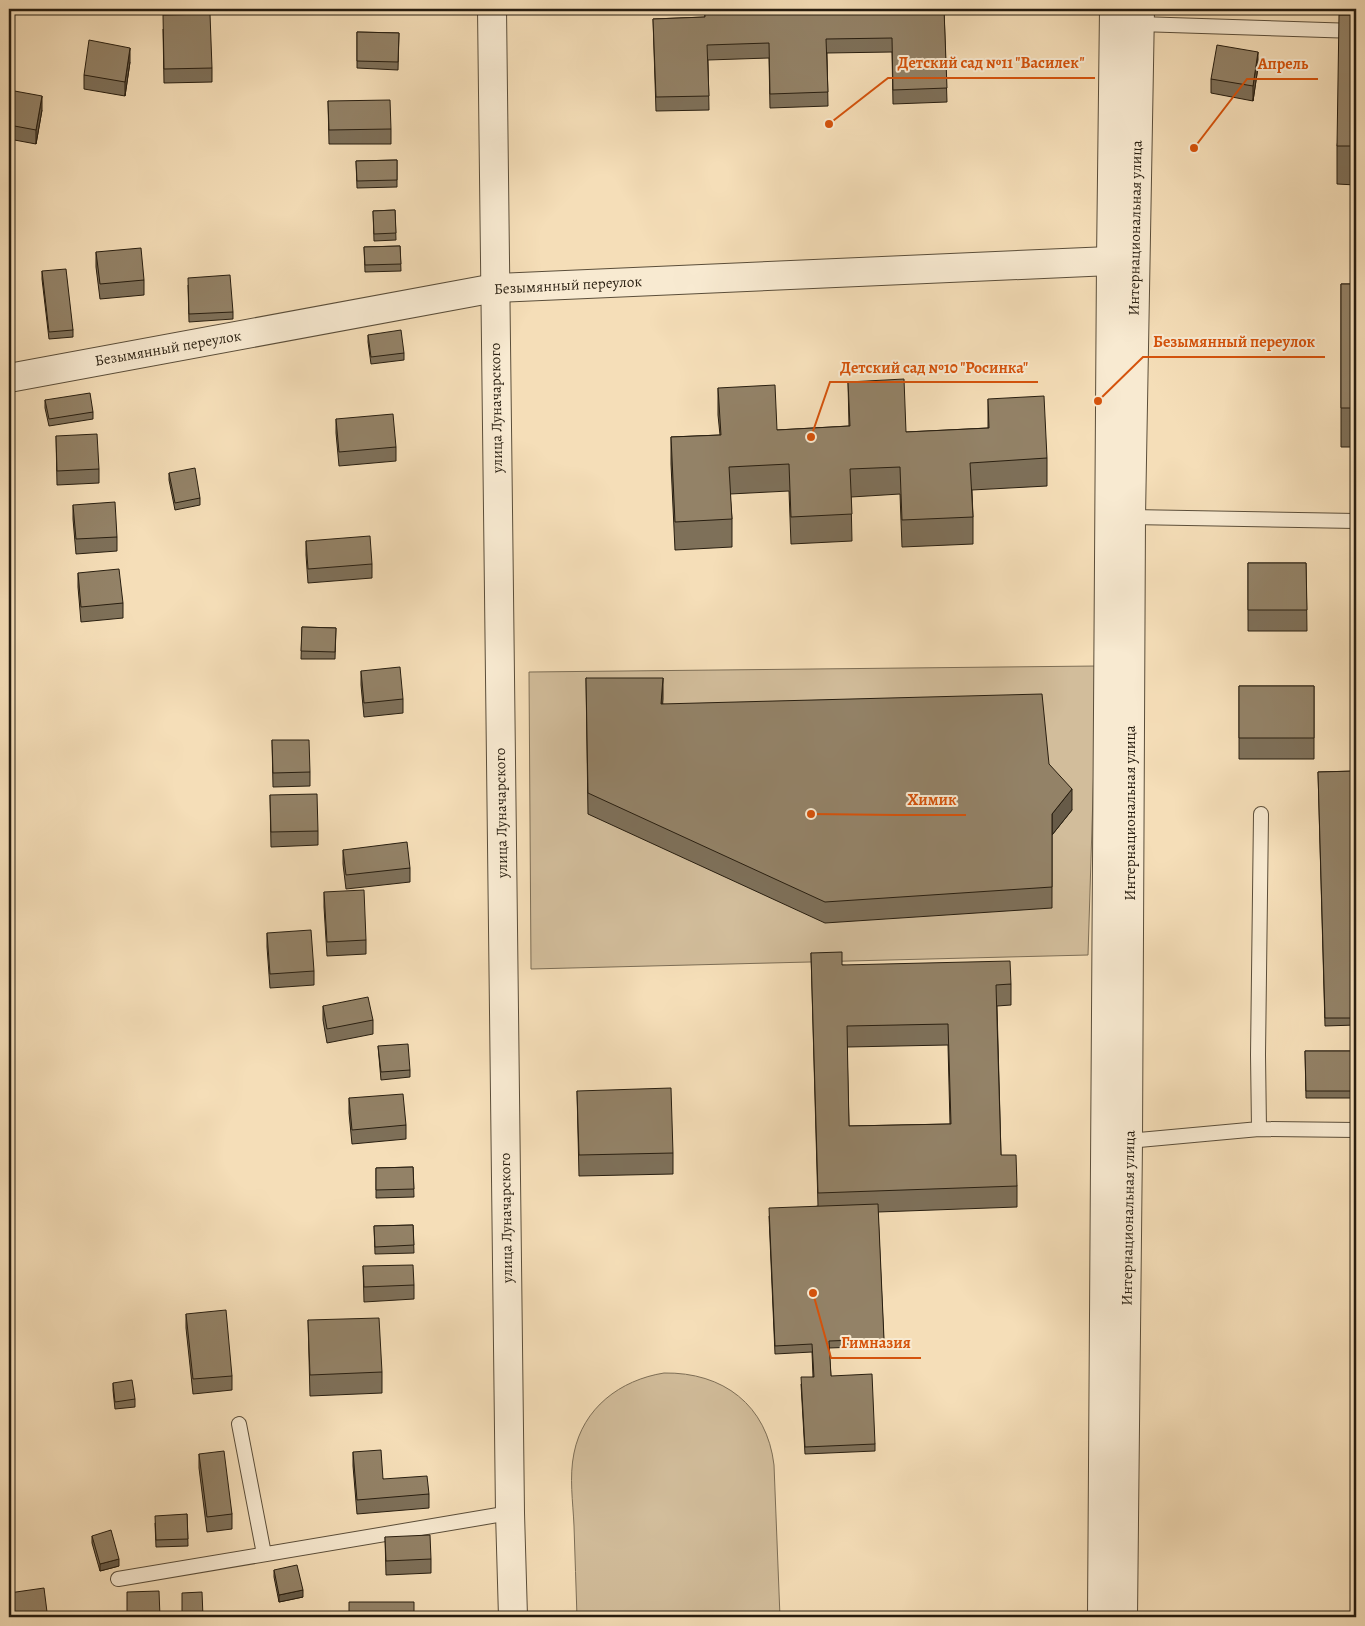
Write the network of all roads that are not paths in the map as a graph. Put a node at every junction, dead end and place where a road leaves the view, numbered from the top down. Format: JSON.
{"nodes":[{"id":1,"x":492,"y":9,"type":"edge"},
{"id":2,"x":1114,"y":9,"type":"edge"},
{"id":3,"x":1139,"y":16,"type":"edge"},
{"id":4,"x":1356,"y":31,"type":"edge"},
{"id":5,"x":1123,"y":260,"type":"junction"},
{"id":6,"x":495,"y":288,"type":"junction"},
{"id":7,"x":9,"y":378,"type":"edge"},
{"id":8,"x":1131,"y":517,"type":"junction"},
{"id":9,"x":1356,"y":521,"type":"edge"},
{"id":10,"x":1260,"y":814,"type":"dead end"},
{"id":11,"x":1259,"y":1129,"type":"junction"},
{"id":12,"x":1356,"y":1130,"type":"edge"},
{"id":13,"x":1128,"y":1141,"type":"junction"},
{"id":14,"x":239,"y":1424,"type":"dead end"},
{"id":15,"x":510,"y":1512,"type":"junction"},
{"id":16,"x":264,"y":1554,"type":"junction"},
{"id":17,"x":118,"y":1579,"type":"dead end"},
{"id":18,"x":513,"y":1617,"type":"edge"},
{"id":19,"x":1102,"y":1617,"type":"edge"},
{"id":20,"x":1124,"y":1617,"type":"edge"}],
"edges":[{"from":1,"to":6,"type":"street","name":"улица Луначарского"},
{"from":2,"to":5,"type":"street","name":"Интернациональная улица"},
{"from":3,"to":4,"type":"lane"},
{"from":3,"to":5,"type":"street","name":"Интернациональная улица"},
{"from":5,"to":6,"type":"street","name":"Безымянный переулок"},
{"from":5,"to":8,"type":"street","name":"Интернациональная улица"},
{"from":5,"to":19,"type":"street","name":"Интернациональная улица"},
{"from":6,"to":7,"type":"street","name":"Безымянный переулок"},
{"from":6,"to":15,"type":"street","name":"улица Луначарского"},
{"from":8,"to":9,"type":"lane"},
{"from":8,"to":13,"type":"street","name":"Интернациональная улица"},
{"from":10,"to":11,"type":"lane"},
{"from":11,"to":12,"type":"lane"},
{"from":11,"to":13,"type":"lane"},
{"from":13,"to":20,"type":"street","name":"Интернациональная улица"},
{"from":14,"to":16,"type":"lane"},
{"from":15,"to":16,"type":"lane"},
{"from":15,"to":18,"type":"street","name":"улица Луначарского"},
{"from":16,"to":17,"type":"lane"}]}
